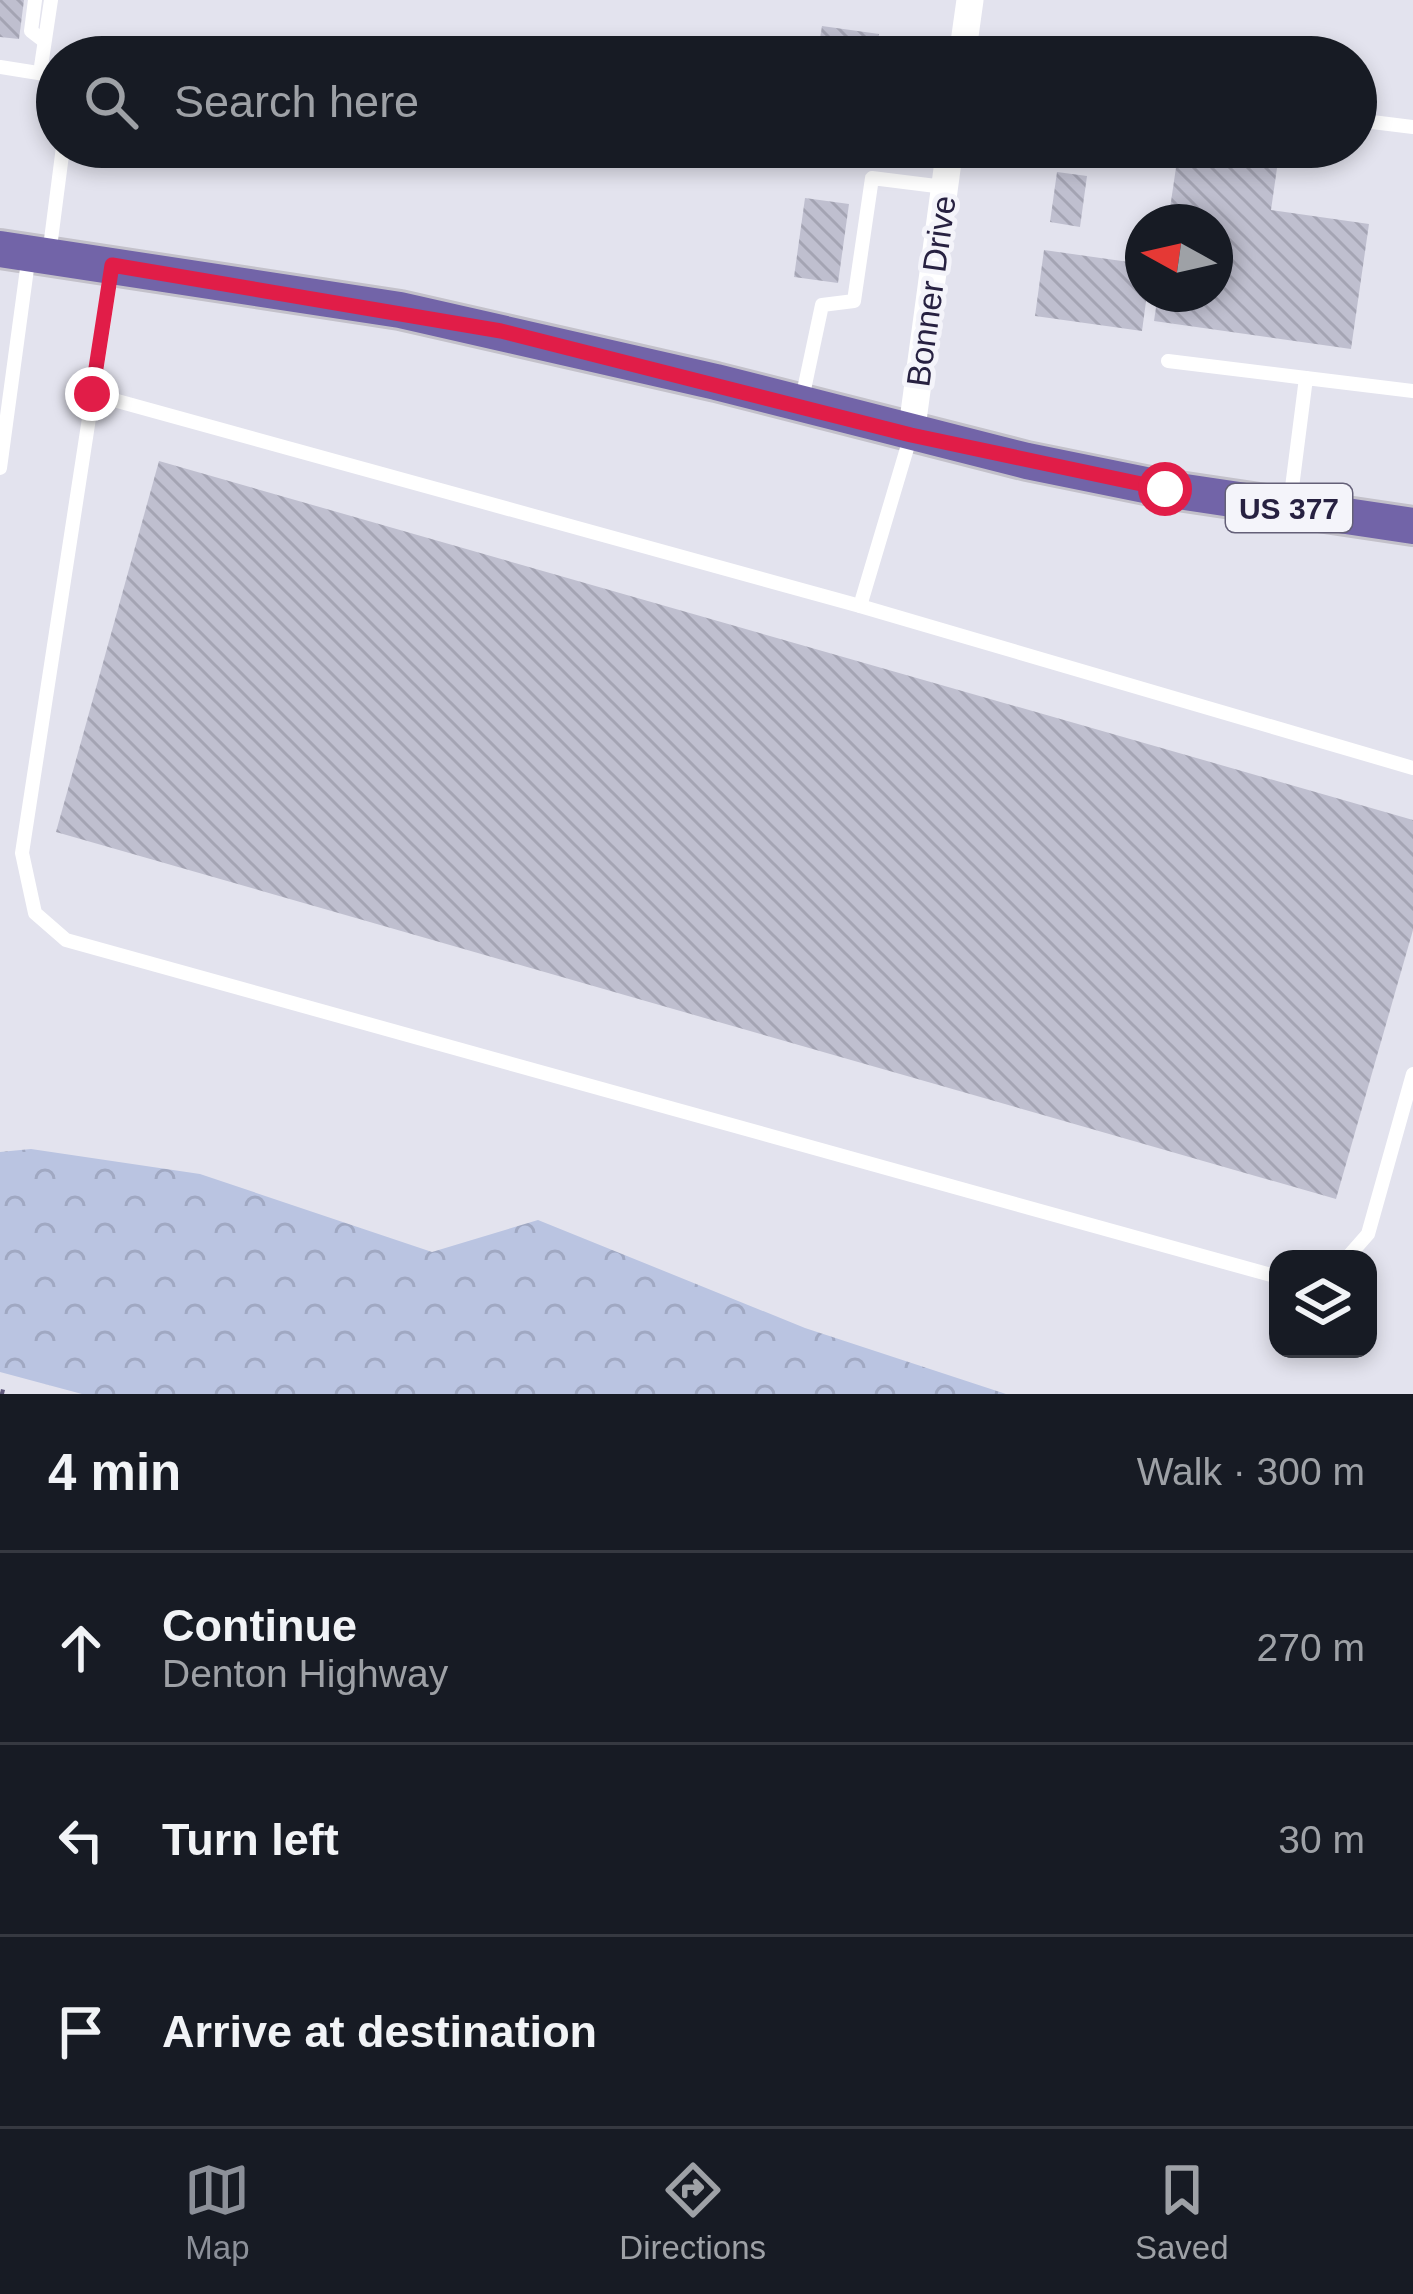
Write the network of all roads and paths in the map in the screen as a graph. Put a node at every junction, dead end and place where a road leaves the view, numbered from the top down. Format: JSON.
{"nodes":[{"id":1,"x":35,"y":0,"type":"edge"},
{"id":2,"x":51,"y":0,"type":"edge"},
{"id":3,"x":970,"y":0,"type":"edge"},
{"id":4,"x":38,"y":36,"type":"edge"},
{"id":5,"x":45,"y":36,"type":"edge"},
{"id":6,"x":965,"y":36,"type":"edge"},
{"id":7,"x":0,"y":67,"type":"edge"},
{"id":8,"x":36,"y":72,"type":"edge"},
{"id":9,"x":1377,"y":123,"type":"edge"},
{"id":10,"x":1413,"y":127,"type":"edge"},
{"id":11,"x":56,"y":168,"type":"edge"},
{"id":12,"x":947,"y":168,"type":"edge"},
{"id":13,"x":944,"y":187,"type":"junction"},
{"id":14,"x":26,"y":253,"type":"edge"},
{"id":15,"x":112,"y":265,"type":"junction"},
{"id":16,"x":1168,"y":361,"type":"dead end"},
{"id":17,"x":1306,"y":378,"type":"junction"},
{"id":18,"x":1413,"y":391,"type":"edge"},
{"id":19,"x":92,"y":394,"type":"junction"},
{"id":20,"x":801,"y":405,"type":"junction"},
{"id":21,"x":911,"y":435,"type":"junction"},
{"id":22,"x":0,"y":468,"type":"edge"},
{"id":23,"x":1289,"y":508,"type":"junction"},
{"id":24,"x":1413,"y":526,"type":"edge"},
{"id":25,"x":860,"y":606,"type":"junction"},
{"id":26,"x":1413,"y":768,"type":"edge"},
{"id":27,"x":1413,"y":1074,"type":"edge"},
{"id":28,"x":1354,"y":1250,"type":"edge"},
{"id":29,"x":1269,"y":1274,"type":"edge"}],
"edges":[{"from":1,"to":4,"type":"lane"},
{"from":2,"to":5,"type":"lane"},
{"from":3,"to":6,"type":"street"},
{"from":7,"to":8,"type":"lane"},
{"from":9,"to":10,"type":"lane"},
{"from":11,"to":14,"type":"lane"},
{"from":12,"to":13,"type":"street","name":"Bonner Drive"},
{"from":13,"to":20,"type":"lane"},
{"from":13,"to":21,"type":"street","name":"Bonner Drive"},
{"from":14,"to":15,"type":"main road","number":"US 377"},
{"from":14,"to":22,"type":"lane"},
{"from":15,"to":19,"type":"lane"},
{"from":15,"to":20,"type":"main road","number":"US 377"},
{"from":16,"to":17,"type":"lane"},
{"from":17,"to":18,"type":"lane"},
{"from":17,"to":23,"type":"lane"},
{"from":19,"to":25,"type":"lane"},
{"from":19,"to":29,"type":"lane"},
{"from":20,"to":21,"type":"main road","number":"US 377"},
{"from":21,"to":23,"type":"main road","number":"US 377"},
{"from":21,"to":25,"type":"lane"},
{"from":23,"to":24,"type":"main road","number":"US 377"},
{"from":25,"to":26,"type":"lane"},
{"from":27,"to":28,"type":"lane"}]}
